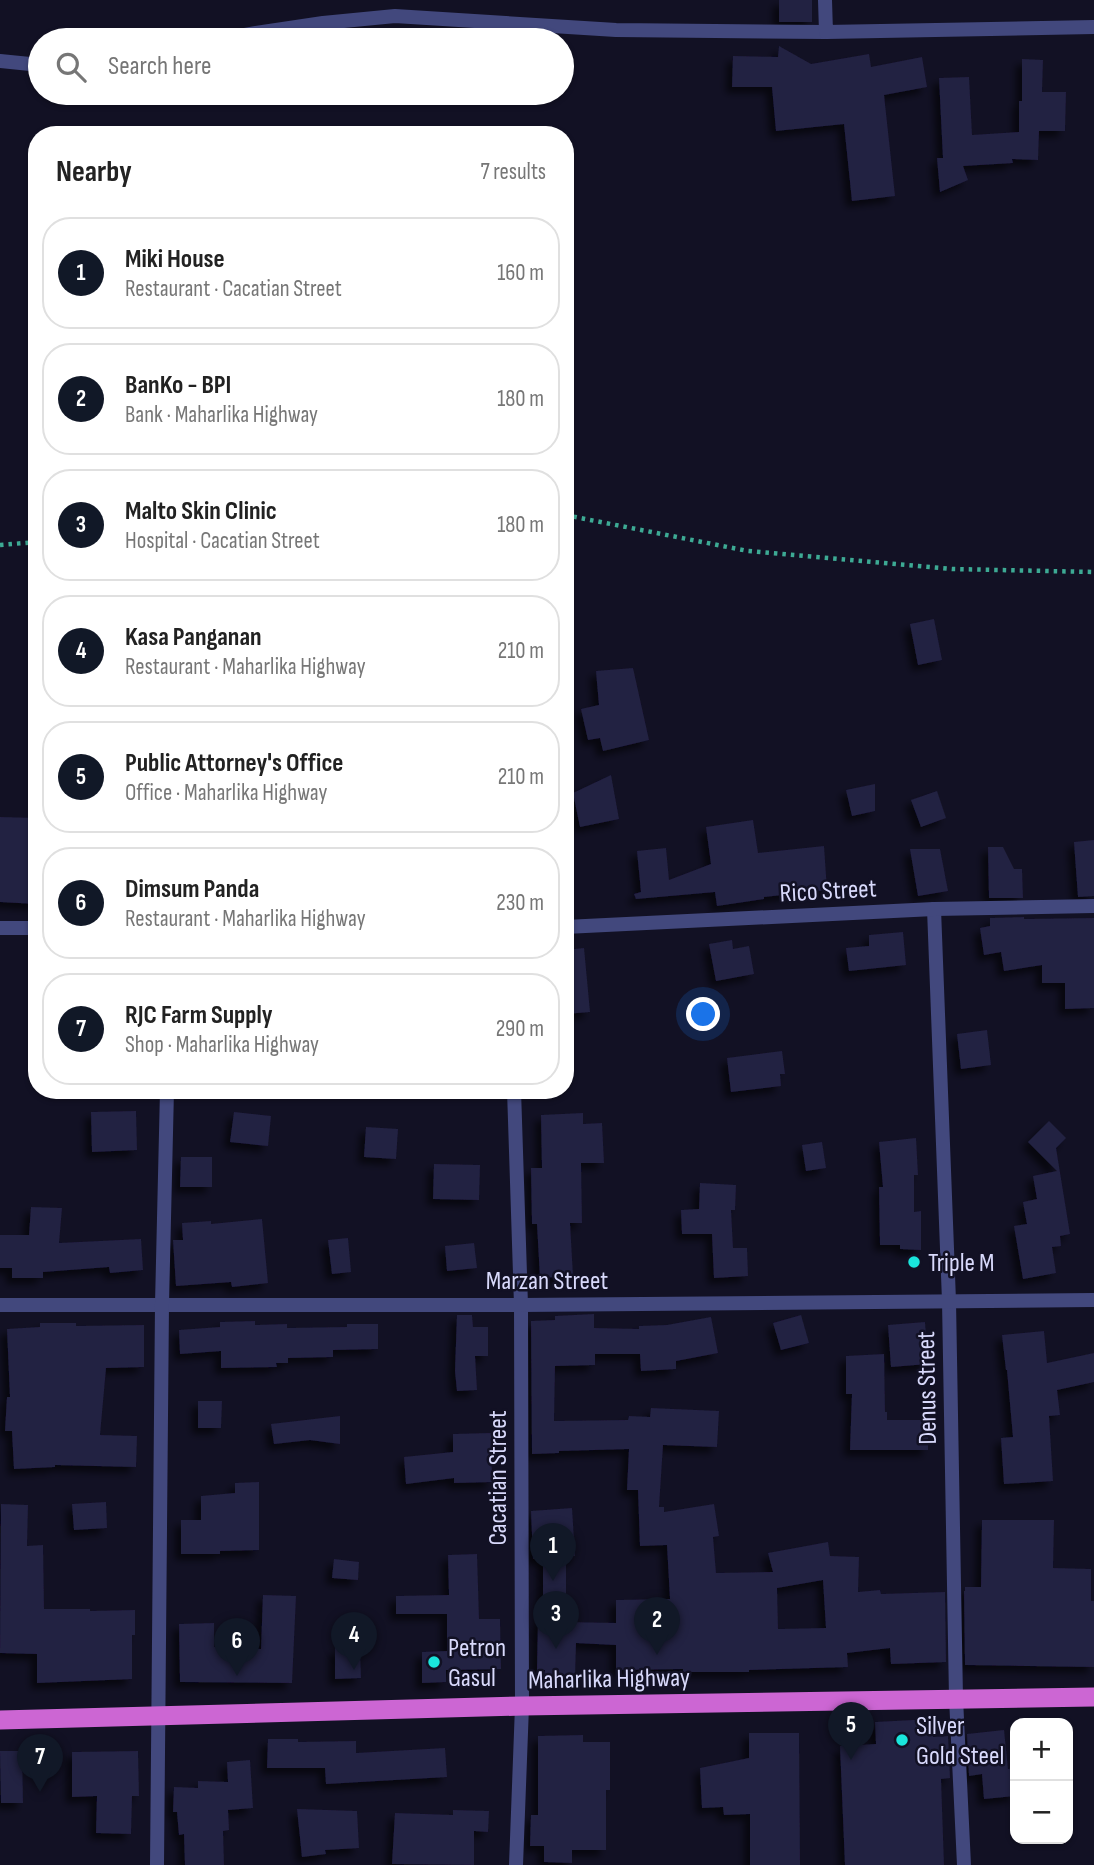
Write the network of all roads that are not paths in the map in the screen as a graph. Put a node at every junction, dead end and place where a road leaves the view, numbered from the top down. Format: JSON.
{"nodes":[{"id":1,"x":825,"y":0,"type":"edge"},
{"id":2,"x":1094,"y":27,"type":"edge"},
{"id":3,"x":292,"y":28,"type":"edge"},
{"id":4,"x":826,"y":32,"type":"junction"},
{"id":5,"x":0,"y":61,"type":"edge"},
{"id":6,"x":28,"y":64,"type":"edge"},
{"id":7,"x":1094,"y":906,"type":"edge"},
{"id":8,"x":934,"y":909,"type":"junction"},
{"id":9,"x":574,"y":927,"type":"edge"},
{"id":10,"x":0,"y":928,"type":"edge"},
{"id":11,"x":28,"y":928,"type":"edge"},
{"id":12,"x":167,"y":1099,"type":"edge"},
{"id":13,"x":514,"y":1099,"type":"edge"},
{"id":14,"x":1094,"y":1300,"type":"edge"},
{"id":15,"x":949,"y":1301,"type":"junction"},
{"id":16,"x":162,"y":1304,"type":"junction"},
{"id":17,"x":0,"y":1305,"type":"edge"},
{"id":18,"x":520,"y":1305,"type":"junction"},
{"id":19,"x":1094,"y":1697,"type":"edge"},
{"id":20,"x":956,"y":1698,"type":"junction"},
{"id":21,"x":522,"y":1706,"type":"junction"},
{"id":22,"x":159,"y":1716,"type":"junction"},
{"id":23,"x":0,"y":1720,"type":"edge"},
{"id":24,"x":157,"y":1865,"type":"edge"},
{"id":25,"x":516,"y":1865,"type":"edge"},
{"id":26,"x":964,"y":1865,"type":"edge"}],
"edges":[{"from":1,"to":4,"type":"street"},
{"from":2,"to":4,"type":"street"},
{"from":3,"to":4,"type":"street"},
{"from":5,"to":6,"type":"street"},
{"from":7,"to":8,"type":"street","name":"Rico Street"},
{"from":8,"to":9,"type":"street","name":"Rico Street"},
{"from":8,"to":15,"type":"street","name":"Denus Street"},
{"from":10,"to":11,"type":"street"},
{"from":12,"to":16,"type":"street"},
{"from":13,"to":18,"type":"street","name":"Cacatian Street"},
{"from":14,"to":15,"type":"street","name":"Marzan Street"},
{"from":15,"to":18,"type":"street","name":"Marzan Street"},
{"from":15,"to":20,"type":"street","name":"Denus Street"},
{"from":16,"to":17,"type":"street","name":"Marzan Street"},
{"from":16,"to":18,"type":"street","name":"Marzan Street"},
{"from":16,"to":22,"type":"street"},
{"from":18,"to":21,"type":"street","name":"Cacatian Street"},
{"from":19,"to":20,"type":"highway","name":"Maharlika Highway"},
{"from":20,"to":21,"type":"highway","name":"Maharlika Highway"},
{"from":20,"to":26,"type":"street","name":"Denus Street"},
{"from":21,"to":22,"type":"highway","name":"Maharlika Highway"},
{"from":21,"to":25,"type":"street","name":"Cacatian Street"},
{"from":22,"to":23,"type":"highway","name":"Maharlika Highway"},
{"from":22,"to":24,"type":"street"}]}
